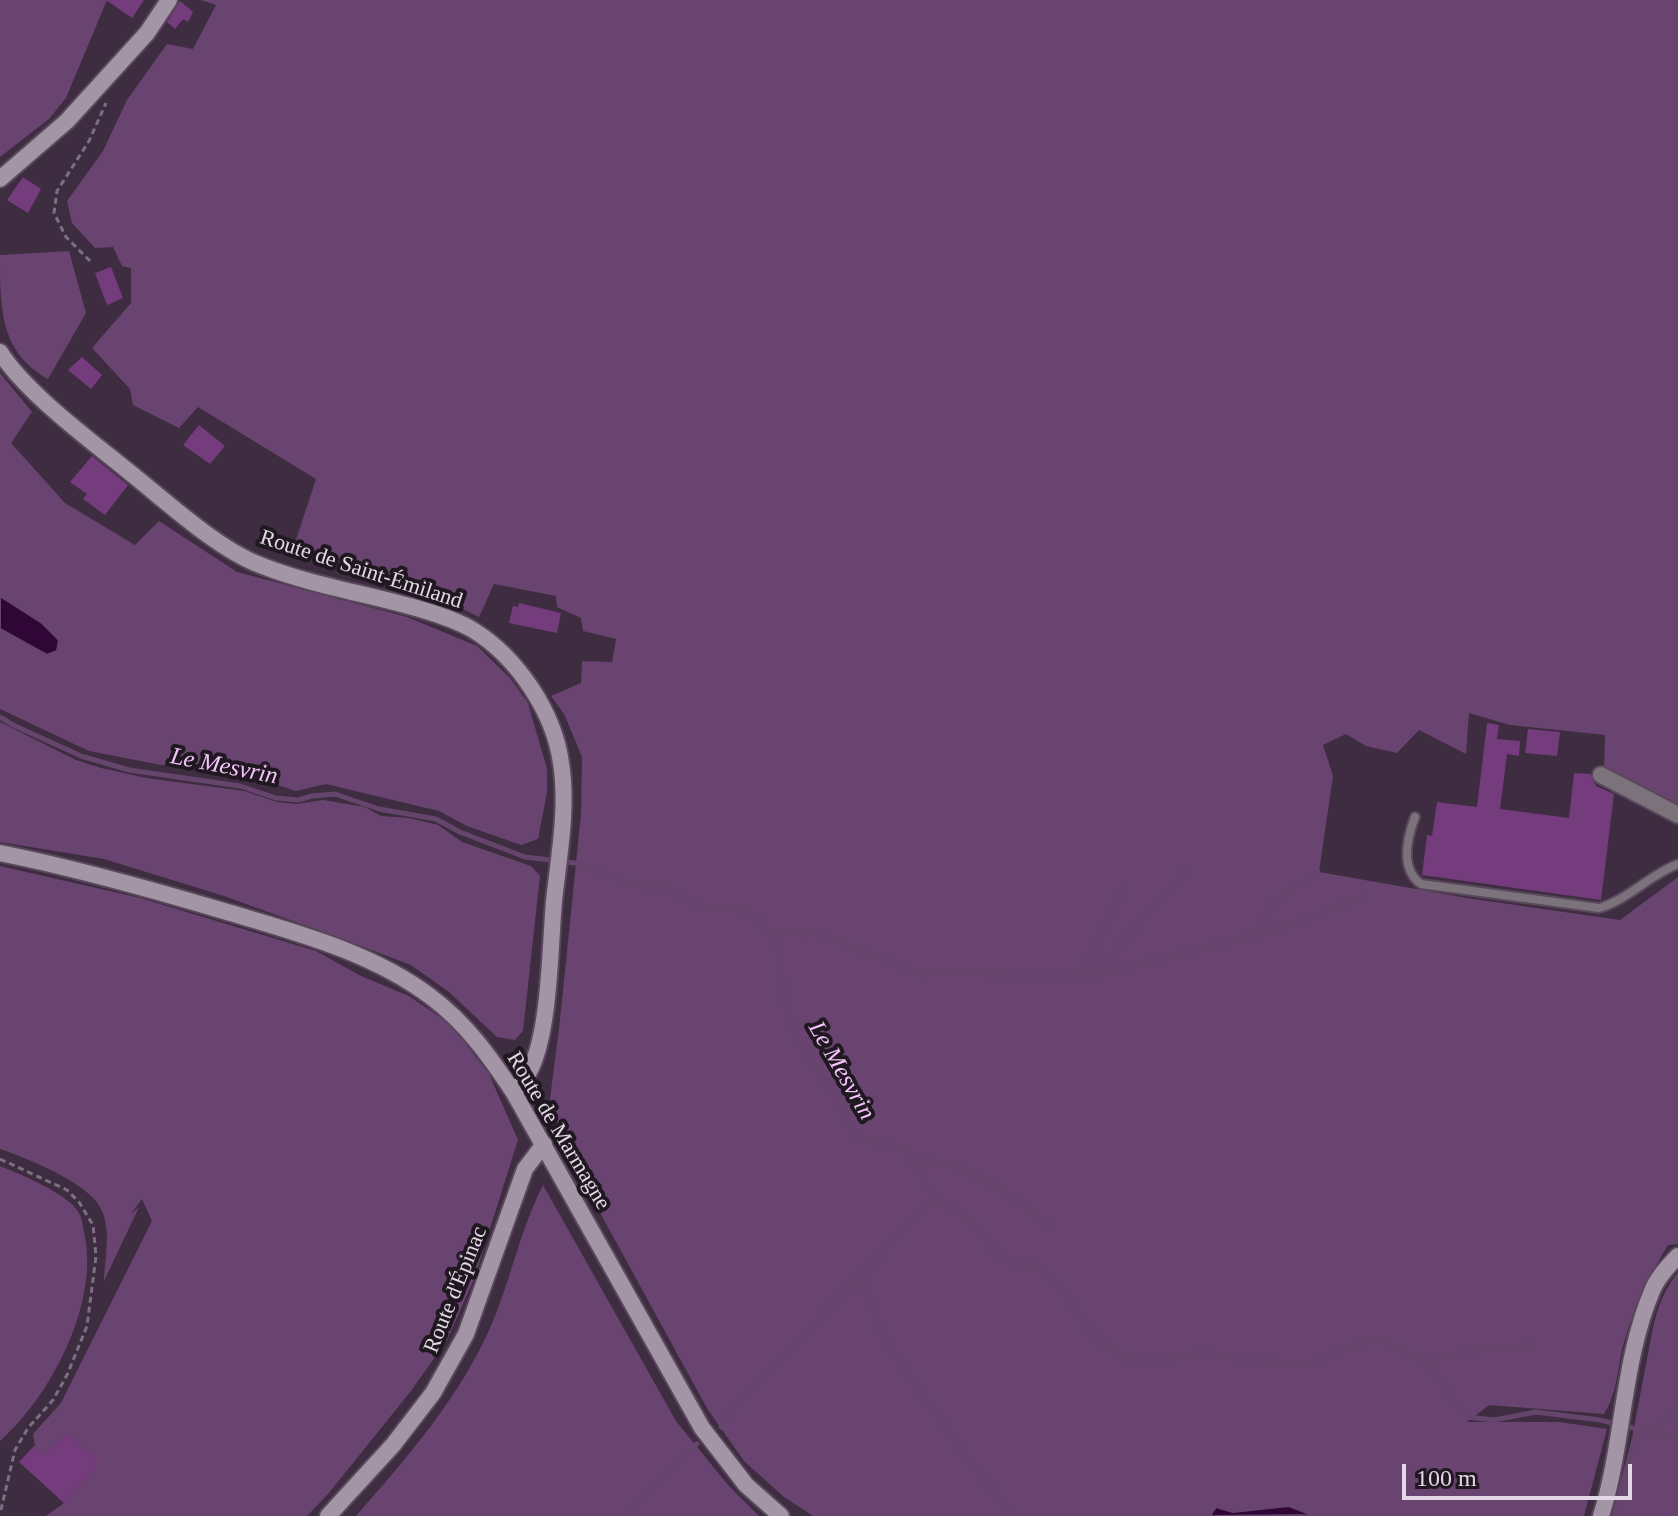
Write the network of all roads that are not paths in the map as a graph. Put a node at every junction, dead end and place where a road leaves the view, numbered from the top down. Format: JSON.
{"nodes":[{"id":1,"x":169,"y":0,"type":"edge"},
{"id":2,"x":0,"y":179,"type":"edge"},
{"id":3,"x":0,"y":352,"type":"edge"},
{"id":4,"x":1601,"y":775,"type":"dead end"},
{"id":5,"x":1678,"y":815,"type":"edge"},
{"id":6,"x":1415,"y":817,"type":"dead end"},
{"id":7,"x":0,"y":853,"type":"edge"},
{"id":8,"x":1678,"y":864,"type":"edge"},
{"id":9,"x":514,"y":1093,"type":"junction"},
{"id":10,"x":544,"y":1144,"type":"junction"},
{"id":11,"x":1678,"y":1256,"type":"edge"},
{"id":12,"x":328,"y":1516,"type":"edge"},
{"id":13,"x":781,"y":1516,"type":"edge"},
{"id":14,"x":1601,"y":1516,"type":"edge"}],
"edges":[{"from":1,"to":2,"type":"main road"},
{"from":3,"to":9,"type":"main road","name":"Route de Saint-Émiland"},
{"from":4,"to":5,"type":"street"},
{"from":6,"to":8,"type":"lane"},
{"from":7,"to":9,"type":"main road","name":"Route de Marmagne"},
{"from":9,"to":10,"type":"main road","name":"Route de Marmagne"},
{"from":10,"to":12,"type":"main road","name":"Route d'Épinac"},
{"from":10,"to":13,"type":"main road","name":"Route de Marmagne"},
{"from":11,"to":14,"type":"main road"}]}
